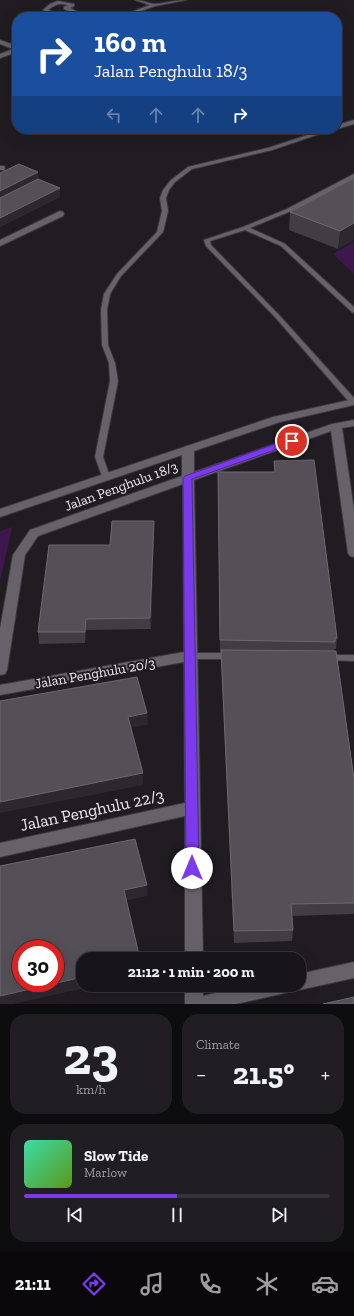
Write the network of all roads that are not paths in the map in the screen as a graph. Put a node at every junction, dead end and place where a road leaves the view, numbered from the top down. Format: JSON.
{"nodes":[{"id":1,"x":137,"y":0,"type":"edge"},
{"id":2,"x":184,"y":0,"type":"edge"},
{"id":3,"x":154,"y":5,"type":"junction"},
{"id":4,"x":50,"y":12,"type":"edge"},
{"id":5,"x":75,"y":12,"type":"edge"},
{"id":6,"x":134,"y":12,"type":"edge"},
{"id":7,"x":0,"y":42,"type":"edge"},
{"id":8,"x":12,"y":47,"type":"edge"},
{"id":9,"x":12,"y":51,"type":"edge"},
{"id":10,"x":0,"y":56,"type":"edge"},
{"id":11,"x":354,"y":122,"type":"edge"},
{"id":12,"x":342,"y":126,"type":"edge"},
{"id":13,"x":316,"y":134,"type":"edge"},
{"id":14,"x":354,"y":176,"type":"edge"},
{"id":15,"x":60,"y":214,"type":"dead end"},
{"id":16,"x":245,"y":228,"type":"junction"},
{"id":17,"x":0,"y":243,"type":"edge"},
{"id":18,"x":354,"y":311,"type":"edge"},
{"id":19,"x":354,"y":402,"type":"edge"},
{"id":20,"x":354,"y":423,"type":"edge"},
{"id":21,"x":336,"y":426,"type":"junction"},
{"id":22,"x":188,"y":449,"type":"junction"},
{"id":23,"x":106,"y":477,"type":"junction"},
{"id":24,"x":188,"y":478,"type":"junction"},
{"id":25,"x":0,"y":513,"type":"edge"},
{"id":26,"x":354,"y":552,"type":"edge"},
{"id":27,"x":190,"y":656,"type":"junction"},
{"id":28,"x":237,"y":656,"type":"edge"},
{"id":29,"x":315,"y":657,"type":"edge"},
{"id":30,"x":354,"y":658,"type":"edge"},
{"id":31,"x":0,"y":670,"type":"edge"},
{"id":32,"x":0,"y":690,"type":"edge"},
{"id":33,"x":192,"y":808,"type":"junction"},
{"id":34,"x":0,"y":850,"type":"edge"},
{"id":35,"x":194,"y":952,"type":"edge"},
{"id":36,"x":354,"y":970,"type":"edge"},
{"id":37,"x":306,"y":980,"type":"edge"},
{"id":38,"x":194,"y":992,"type":"edge"},
{"id":39,"x":254,"y":992,"type":"edge"},
{"id":40,"x":194,"y":1004,"type":"edge"},
{"id":41,"x":201,"y":1004,"type":"edge"}],
"edges":[{"from":1,"to":3,"type":"lane"},
{"from":2,"to":3,"type":"lane"},
{"from":3,"to":6,"type":"lane"},
{"from":4,"to":5,"type":"lane"},
{"from":7,"to":8,"type":"street"},
{"from":9,"to":10,"type":"street"},
{"from":11,"to":12,"type":"lane"},
{"from":13,"to":23,"type":"lane"},
{"from":14,"to":16,"type":"lane"},
{"from":15,"to":17,"type":"street"},
{"from":16,"to":18,"type":"lane"},
{"from":16,"to":19,"type":"lane"},
{"from":19,"to":22,"type":"street"},
{"from":20,"to":21,"type":"street","name":"Jalan Penghulu 18/3"},
{"from":21,"to":24,"type":"street","name":"Jalan Penghulu 18/3"},
{"from":21,"to":26,"type":"street"},
{"from":22,"to":23,"type":"street"},
{"from":22,"to":24,"type":"street"},
{"from":23,"to":25,"type":"street"},
{"from":24,"to":27,"type":"street"},
{"from":24,"to":31,"type":"street","name":"Jalan Penghulu 18/3"},
{"from":27,"to":28,"type":"lane"},
{"from":27,"to":32,"type":"street","name":"Jalan Penghulu 20/3"},
{"from":27,"to":33,"type":"street"},
{"from":29,"to":30,"type":"lane"},
{"from":33,"to":34,"type":"street","name":"Jalan Penghulu 22/3"},
{"from":33,"to":35,"type":"street"},
{"from":36,"to":37,"type":"street"},
{"from":38,"to":40,"type":"street"},
{"from":39,"to":41,"type":"street"}]}
